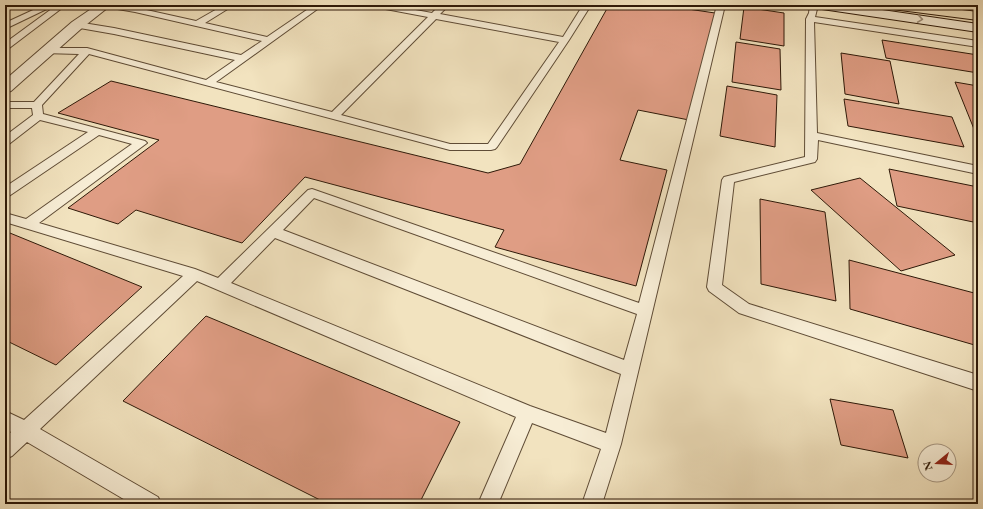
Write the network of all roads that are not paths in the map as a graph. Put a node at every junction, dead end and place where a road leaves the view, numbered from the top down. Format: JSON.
{"nodes":[{"id":1,"x":10,"y":5,"type":"edge"},
{"id":2,"x":52,"y":5,"type":"edge"},
{"id":3,"x":62,"y":5,"type":"edge"},
{"id":4,"x":105,"y":5,"type":"edge"},
{"id":5,"x":144,"y":5,"type":"edge"},
{"id":6,"x":230,"y":5,"type":"edge"},
{"id":7,"x":320,"y":5,"type":"edge"},
{"id":8,"x":375,"y":5,"type":"edge"},
{"id":9,"x":445,"y":5,"type":"edge"},
{"id":10,"x":587,"y":5,"type":"edge"},
{"id":11,"x":721,"y":5,"type":"edge"},
{"id":12,"x":814,"y":5,"type":"edge"},
{"id":13,"x":822,"y":5,"type":"edge"},
{"id":14,"x":892,"y":5,"type":"edge"},
{"id":15,"x":5,"y":7,"type":"edge"},
{"id":16,"x":135,"y":10,"type":"junction"},
{"id":17,"x":434,"y":15,"type":"junction"},
{"id":18,"x":978,"y":16,"type":"edge"},
{"id":19,"x":810,"y":19,"type":"junction"},
{"id":20,"x":197,"y":24,"type":"junction"},
{"id":21,"x":77,"y":25,"type":"junction"},
{"id":22,"x":5,"y":26,"type":"edge"},
{"id":23,"x":978,"y":28,"type":"edge"},
{"id":24,"x":268,"y":40,"type":"junction"},
{"id":25,"x":565,"y":40,"type":"junction"},
{"id":26,"x":978,"y":44,"type":"edge"},
{"id":27,"x":5,"y":47,"type":"edge"},
{"id":28,"x":46,"y":51,"type":"junction"},
{"id":29,"x":87,"y":51,"type":"junction"},
{"id":30,"x":241,"y":58,"type":"junction"},
{"id":31,"x":8,"y":83,"type":"edge"},
{"id":32,"x":208,"y":83,"type":"junction"},
{"id":33,"x":5,"y":104,"type":"edge"},
{"id":34,"x":37,"y":111,"type":"junction"},
{"id":35,"x":334,"y":116,"type":"junction"},
{"id":36,"x":98,"y":131,"type":"junction"},
{"id":37,"x":812,"y":135,"type":"junction"},
{"id":38,"x":5,"y":142,"type":"edge"},
{"id":39,"x":978,"y":170,"type":"edge"},
{"id":40,"x":5,"y":193,"type":"edge"},
{"id":41,"x":5,"y":217,"type":"edge"},
{"id":42,"x":28,"y":224,"type":"junction"},
{"id":43,"x":273,"y":232,"type":"junction"},
{"id":44,"x":195,"y":274,"type":"junction"},
{"id":45,"x":220,"y":285,"type":"junction"},
{"id":46,"x":645,"y":311,"type":"junction"},
{"id":47,"x":630,"y":370,"type":"junction"},
{"id":48,"x":978,"y":383,"type":"edge"},
{"id":49,"x":527,"y":413,"type":"junction"},
{"id":50,"x":5,"y":419,"type":"edge"},
{"id":51,"x":26,"y":432,"type":"junction"},
{"id":52,"x":612,"y":444,"type":"junction"},
{"id":53,"x":5,"y":450,"type":"edge"},
{"id":54,"x":151,"y":504,"type":"edge"},
{"id":55,"x":488,"y":504,"type":"edge"},
{"id":56,"x":592,"y":504,"type":"edge"}],
"edges":[{"from":1,"to":15,"type":"lane"},
{"from":2,"to":22,"type":"lane"},
{"from":3,"to":27,"type":"lane"},
{"from":4,"to":16,"type":"lane"},
{"from":4,"to":21,"type":"street"},
{"from":5,"to":16,"type":"lane"},
{"from":6,"to":20,"type":"lane"},
{"from":7,"to":24,"type":"lane"},
{"from":8,"to":17,"type":"lane"},
{"from":9,"to":17,"type":"lane"},
{"from":10,"to":25,"type":"lane"},
{"from":11,"to":46,"type":"lane"},
{"from":12,"to":19,"type":"lane"},
{"from":13,"to":23,"type":"street","one_way":true},
{"from":14,"to":18,"type":"highway"},
{"from":16,"to":20,"type":"lane"},
{"from":17,"to":25,"type":"lane"},
{"from":17,"to":35,"type":"lane"},
{"from":19,"to":26,"type":"lane"},
{"from":19,"to":37,"type":"lane"},
{"from":20,"to":24,"type":"lane"},
{"from":21,"to":28,"type":"street"},
{"from":21,"to":30,"type":"lane"},
{"from":24,"to":30,"type":"lane"},
{"from":25,"to":35,"type":"lane"},
{"from":28,"to":29,"type":"lane"},
{"from":28,"to":31,"type":"street"},
{"from":29,"to":32,"type":"lane"},
{"from":29,"to":34,"type":"lane"},
{"from":30,"to":32,"type":"lane"},
{"from":32,"to":35,"type":"lane"},
{"from":33,"to":34,"type":"lane"},
{"from":34,"to":36,"type":"lane"},
{"from":34,"to":38,"type":"lane"},
{"from":36,"to":40,"type":"lane"},
{"from":36,"to":42,"type":"lane"},
{"from":37,"to":39,"type":"lane"},
{"from":37,"to":48,"type":"lane"},
{"from":41,"to":42,"type":"lane"},
{"from":42,"to":44,"type":"lane"},
{"from":43,"to":45,"type":"lane"},
{"from":43,"to":46,"type":"lane"},
{"from":43,"to":47,"type":"lane"},
{"from":44,"to":45,"type":"lane"},
{"from":44,"to":51,"type":"lane"},
{"from":45,"to":49,"type":"lane"},
{"from":46,"to":47,"type":"lane"},
{"from":47,"to":52,"type":"lane"},
{"from":49,"to":52,"type":"lane"},
{"from":49,"to":55,"type":"lane"},
{"from":50,"to":51,"type":"lane"},
{"from":51,"to":53,"type":"lane"},
{"from":51,"to":54,"type":"lane"},
{"from":52,"to":56,"type":"lane"}]}
